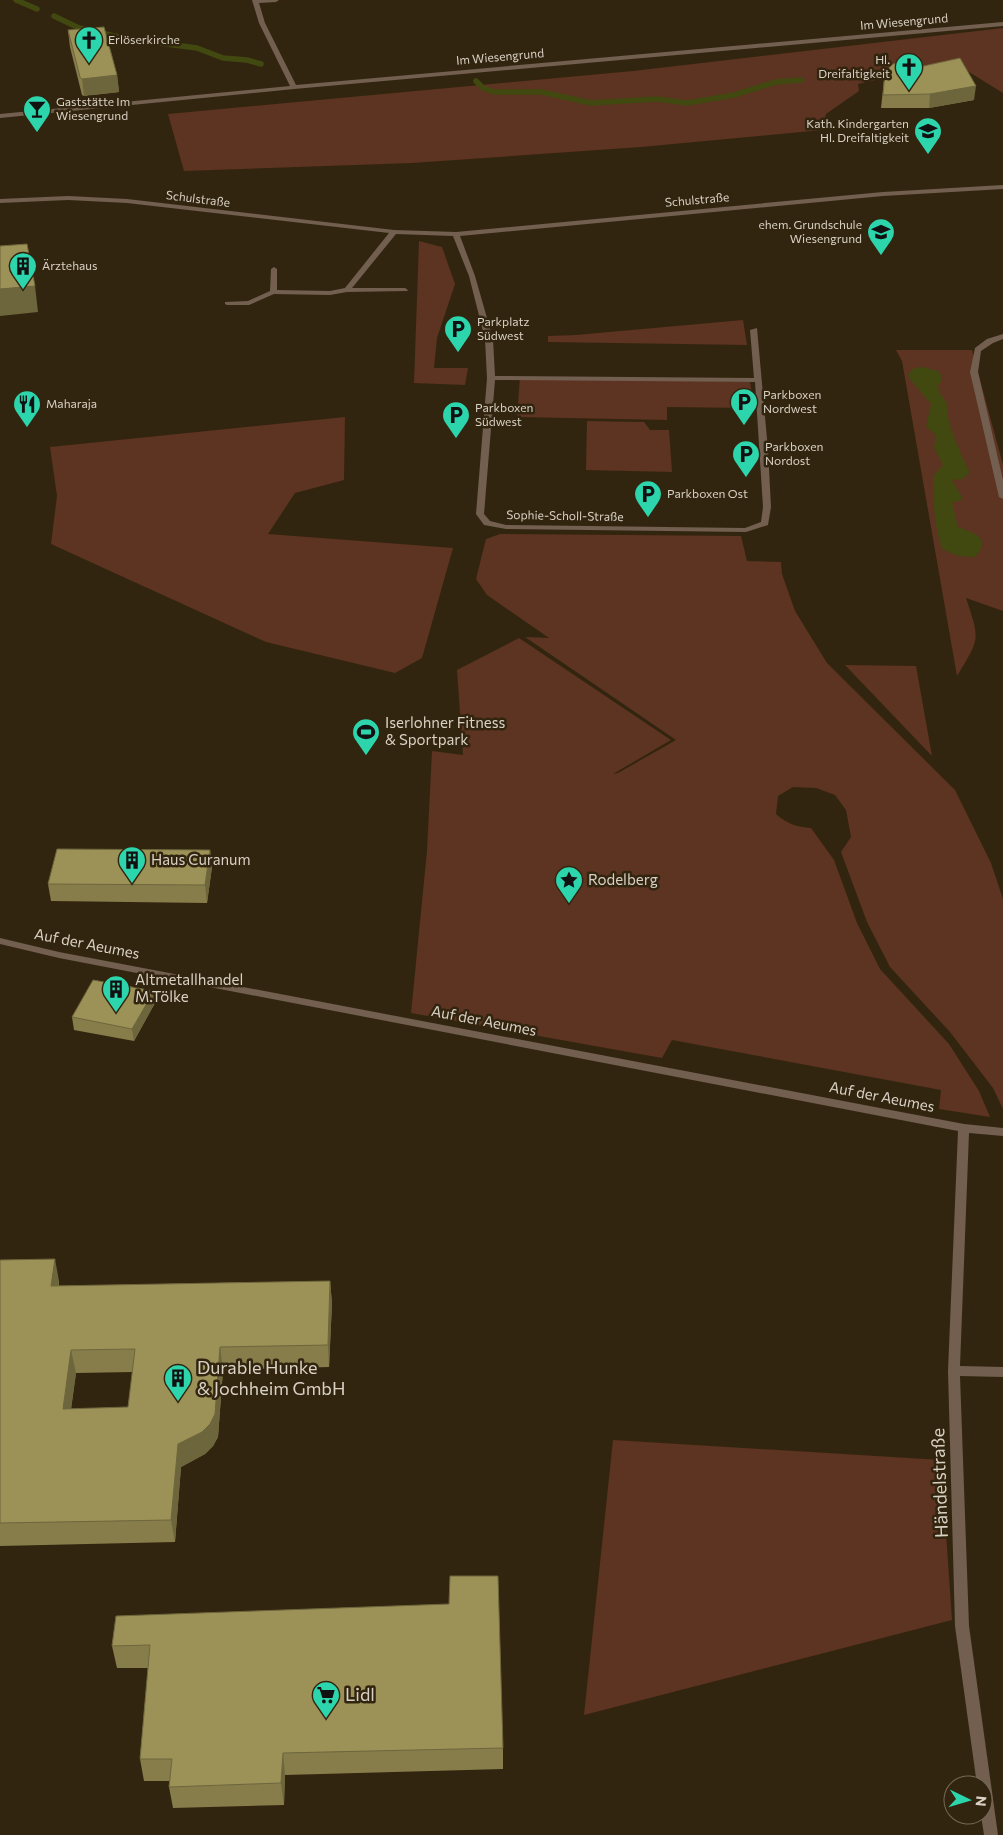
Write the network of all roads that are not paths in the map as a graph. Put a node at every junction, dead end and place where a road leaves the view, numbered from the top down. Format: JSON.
{"nodes":[{"id":1,"x":255,"y":0,"type":"edge"},
{"id":2,"x":276,"y":0,"type":"edge"},
{"id":3,"x":1003,"y":24,"type":"edge"},
{"id":4,"x":294,"y":87,"type":"junction"},
{"id":5,"x":0,"y":116,"type":"edge"},
{"id":6,"x":1003,"y":187,"type":"edge"},
{"id":7,"x":0,"y":202,"type":"edge"},
{"id":8,"x":394,"y":232,"type":"junction"},
{"id":9,"x":456,"y":234,"type":"junction"},
{"id":10,"x":274,"y":269,"type":"dead end"},
{"id":11,"x":346,"y":290,"type":"junction"},
{"id":12,"x":405,"y":290,"type":"dead end"},
{"id":13,"x":273,"y":292,"type":"junction"},
{"id":14,"x":227,"y":303,"type":"dead end"},
{"id":15,"x":754,"y":330,"type":"dead end"},
{"id":16,"x":1003,"y":336,"type":"edge"},
{"id":17,"x":491,"y":378,"type":"junction"},
{"id":18,"x":758,"y":380,"type":"junction"},
{"id":19,"x":1003,"y":497,"type":"edge"},
{"id":20,"x":0,"y":941,"type":"edge"},
{"id":21,"x":964,"y":1128,"type":"junction"},
{"id":22,"x":1003,"y":1132,"type":"edge"},
{"id":23,"x":954,"y":1371,"type":"junction"},
{"id":24,"x":1003,"y":1372,"type":"edge"},
{"id":25,"x":991,"y":1835,"type":"edge"}],
"edges":[{"from":1,"to":2,"type":"street"},
{"from":1,"to":4,"type":"street"},
{"from":3,"to":4,"type":"street","name":"Im Wiesengrund"},
{"from":4,"to":5,"type":"street","name":"Im Wiesengrund"},
{"from":6,"to":9,"type":"street","name":"Schulstraße"},
{"from":7,"to":8,"type":"street","name":"Schulstraße"},
{"from":8,"to":9,"type":"street","name":"Schulstraße"},
{"from":8,"to":11,"type":"street"},
{"from":9,"to":17,"type":"street","name":"Sophie-Scholl-Straße"},
{"from":10,"to":13,"type":"street"},
{"from":11,"to":12,"type":"street"},
{"from":11,"to":13,"type":"street"},
{"from":13,"to":14,"type":"street"},
{"from":15,"to":18,"type":"street","name":"Sophie-Scholl-Straße"},
{"from":16,"to":19,"type":"street"},
{"from":17,"to":18,"type":"street"},
{"from":17,"to":18,"type":"street","name":"Sophie-Scholl-Straße"},
{"from":20,"to":21,"type":"street","name":"Auf der Aeumes"},
{"from":21,"to":22,"type":"street","name":"Auf der Aeumes"},
{"from":21,"to":23,"type":"street","name":"Händelstraße"},
{"from":23,"to":24,"type":"street"},
{"from":23,"to":25,"type":"street","name":"Händelstraße"}]}
